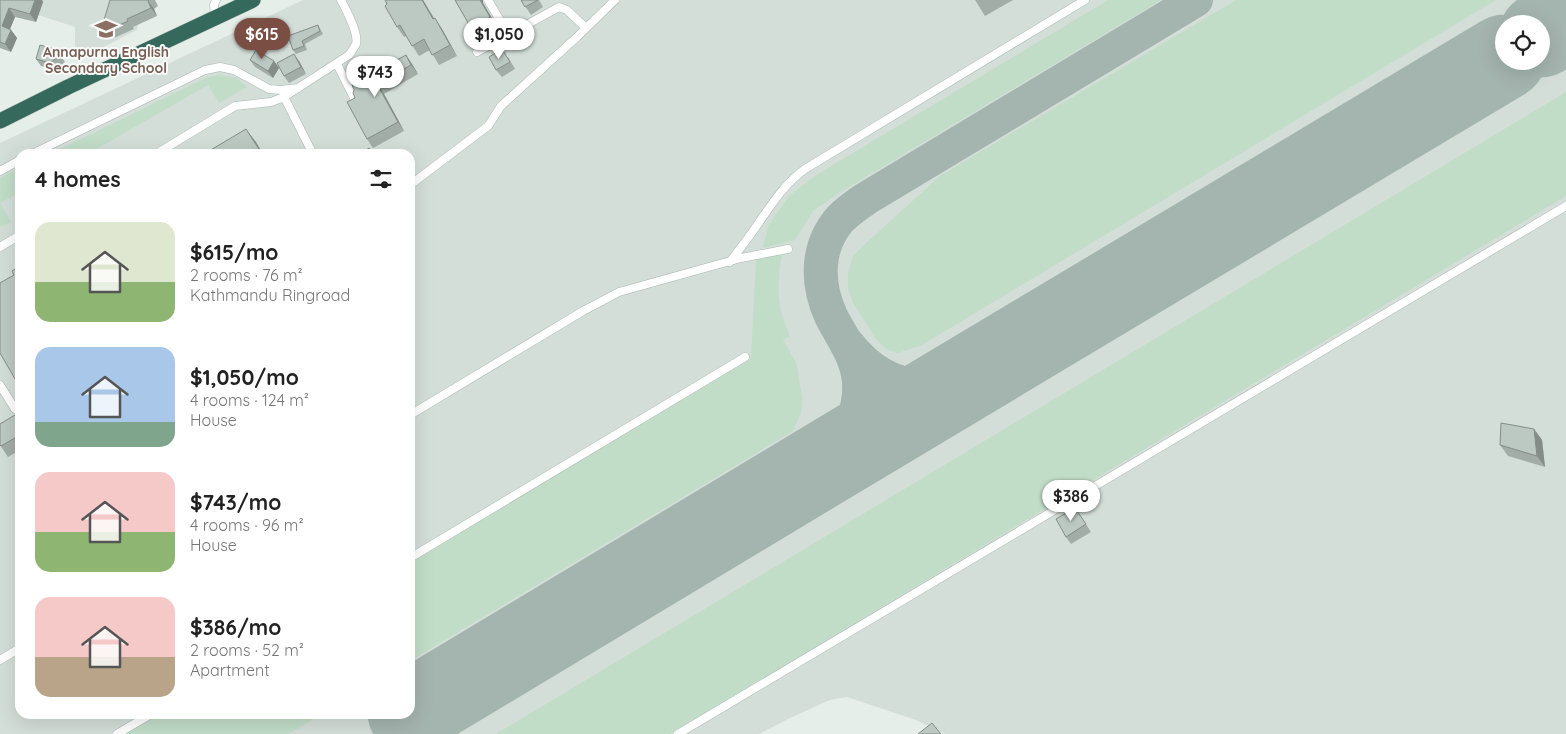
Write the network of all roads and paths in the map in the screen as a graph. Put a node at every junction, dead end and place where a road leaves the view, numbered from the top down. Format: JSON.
{"nodes":[{"id":1,"x":216,"y":0,"type":"edge"},
{"id":2,"x":253,"y":0,"type":"edge"},
{"id":3,"x":341,"y":0,"type":"edge"},
{"id":4,"x":488,"y":0,"type":"edge"},
{"id":5,"x":615,"y":0,"type":"edge"},
{"id":6,"x":1085,"y":0,"type":"edge"},
{"id":7,"x":215,"y":17,"type":"junction"},
{"id":8,"x":586,"y":28,"type":"junction"},
{"id":9,"x":508,"y":34,"type":"junction"},
{"id":10,"x":477,"y":52,"type":"dead end"},
{"id":11,"x":337,"y":64,"type":"junction"},
{"id":12,"x":298,"y":88,"type":"junction"},
{"id":13,"x":284,"y":96,"type":"junction"},
{"id":14,"x":355,"y":100,"type":"edge"},
{"id":15,"x":0,"y":121,"type":"edge"},
{"id":16,"x":42,"y":149,"type":"edge"},
{"id":17,"x":164,"y":149,"type":"edge"},
{"id":18,"x":311,"y":149,"type":"edge"},
{"id":19,"x":15,"y":163,"type":"edge"},
{"id":20,"x":0,"y":171,"type":"edge"},
{"id":21,"x":415,"y":181,"type":"edge"},
{"id":22,"x":1566,"y":206,"type":"edge"},
{"id":23,"x":15,"y":238,"type":"edge"},
{"id":24,"x":0,"y":247,"type":"edge"},
{"id":25,"x":788,"y":248,"type":"dead end"},
{"id":26,"x":730,"y":262,"type":"junction"},
{"id":27,"x":745,"y":357,"type":"dead end"},
{"id":28,"x":0,"y":385,"type":"edge"},
{"id":29,"x":15,"y":409,"type":"dead end"},
{"id":30,"x":415,"y":412,"type":"edge"},
{"id":31,"x":415,"y":555,"type":"edge"},
{"id":32,"x":15,"y":651,"type":"edge"},
{"id":33,"x":0,"y":660,"type":"edge"},
{"id":34,"x":142,"y":719,"type":"edge"},
{"id":35,"x":117,"y":734,"type":"edge"},
{"id":36,"x":678,"y":734,"type":"edge"}],
"edges":[{"from":1,"to":7,"type":"lane"},
{"from":2,"to":7,"type":"highway"},
{"from":3,"to":11,"type":"lane"},
{"from":4,"to":9,"type":"lane"},
{"from":5,"to":8,"type":"lane"},
{"from":6,"to":26,"type":"lane"},
{"from":7,"to":15,"type":"highway"},
{"from":8,"to":9,"type":"lane"},
{"from":8,"to":21,"type":"lane"},
{"from":9,"to":10,"type":"lane"},
{"from":11,"to":12,"type":"lane"},
{"from":11,"to":14,"type":"lane"},
{"from":12,"to":13,"type":"lane"},
{"from":12,"to":16,"type":"lane"},
{"from":13,"to":17,"type":"lane"},
{"from":13,"to":18,"type":"lane"},
{"from":19,"to":20,"type":"lane"},
{"from":22,"to":36,"type":"lane"},
{"from":23,"to":24,"type":"lane"},
{"from":25,"to":26,"type":"lane"},
{"from":26,"to":30,"type":"lane"},
{"from":27,"to":31,"type":"lane"},
{"from":28,"to":29,"type":"lane"},
{"from":32,"to":33,"type":"lane"},
{"from":34,"to":35,"type":"lane"}]}
